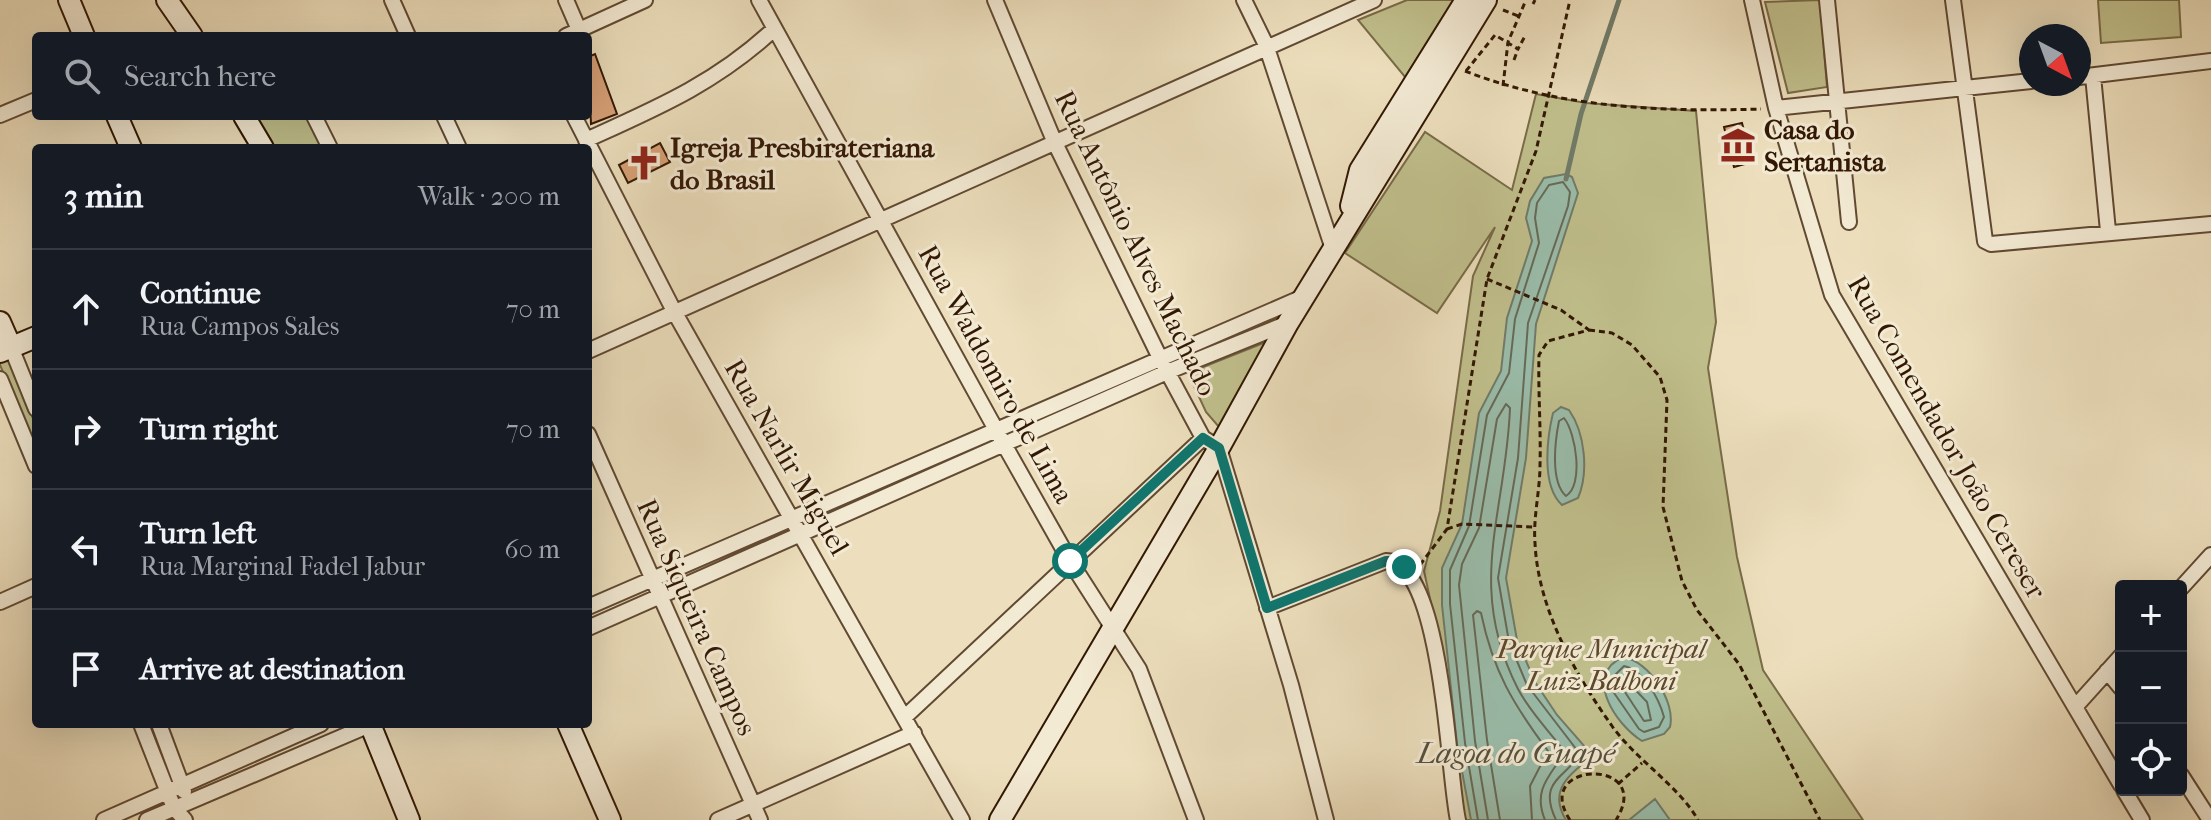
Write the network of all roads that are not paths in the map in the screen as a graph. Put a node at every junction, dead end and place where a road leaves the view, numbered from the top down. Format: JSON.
{"nodes":[{"id":1,"x":69,"y":0,"type":"edge"},
{"id":2,"x":167,"y":0,"type":"edge"},
{"id":3,"x":392,"y":0,"type":"edge"},
{"id":4,"x":566,"y":0,"type":"edge"},
{"id":5,"x":645,"y":0,"type":"edge"},
{"id":6,"x":759,"y":0,"type":"edge"},
{"id":7,"x":995,"y":0,"type":"edge"},
{"id":8,"x":1244,"y":0,"type":"edge"},
{"id":9,"x":1374,"y":0,"type":"edge"},
{"id":10,"x":1466,"y":0,"type":"edge"},
{"id":11,"x":1486,"y":0,"type":"edge"},
{"id":12,"x":1752,"y":0,"type":"edge"},
{"id":13,"x":1827,"y":0,"type":"edge"},
{"id":14,"x":1953,"y":0,"type":"edge"},
{"id":15,"x":774,"y":29,"type":"junction"},
{"id":16,"x":82,"y":32,"type":"edge"},
{"id":17,"x":189,"y":32,"type":"edge"},
{"id":18,"x":406,"y":32,"type":"edge"},
{"id":19,"x":573,"y":32,"type":"edge"},
{"id":20,"x":575,"y":32,"type":"edge"},
{"id":21,"x":1266,"y":45,"type":"junction"},
{"id":22,"x":2211,"y":61,"type":"edge"},
{"id":23,"x":2091,"y":75,"type":"edge"},
{"id":24,"x":2019,"y":82,"type":"edge"},
{"id":25,"x":1963,"y":88,"type":"junction"},
{"id":26,"x":2089,"y":96,"type":"edge"},
{"id":27,"x":32,"y":102,"type":"edge"},
{"id":28,"x":1838,"y":102,"type":"junction"},
{"id":29,"x":1776,"y":108,"type":"junction"},
{"id":30,"x":0,"y":115,"type":"edge"},
{"id":31,"x":119,"y":120,"type":"edge"},
{"id":32,"x":246,"y":120,"type":"edge"},
{"id":33,"x":316,"y":120,"type":"edge"},
{"id":34,"x":446,"y":120,"type":"edge"},
{"id":35,"x":576,"y":120,"type":"edge"},
{"id":36,"x":586,"y":140,"type":"junction"},
{"id":37,"x":1055,"y":143,"type":"junction"},
{"id":38,"x":129,"y":144,"type":"edge"},
{"id":39,"x":261,"y":144,"type":"edge"},
{"id":40,"x":328,"y":144,"type":"edge"},
{"id":41,"x":457,"y":144,"type":"edge"},
{"id":42,"x":588,"y":144,"type":"edge"},
{"id":43,"x":592,"y":152,"type":"edge"},
{"id":44,"x":882,"y":222,"type":"junction"},
{"id":45,"x":1849,"y":222,"type":"dead end"},
{"id":46,"x":2211,"y":224,"type":"edge"},
{"id":47,"x":1345,"y":230,"type":"junction"},
{"id":48,"x":2108,"y":231,"type":"junction"},
{"id":49,"x":1333,"y":249,"type":"junction"},
{"id":50,"x":1303,"y":297,"type":"junction"},
{"id":51,"x":675,"y":313,"type":"junction"},
{"id":52,"x":0,"y":322,"type":"edge"},
{"id":53,"x":1288,"y":323,"type":"junction"},
{"id":54,"x":32,"y":339,"type":"edge"},
{"id":55,"x":592,"y":349,"type":"edge"},
{"id":56,"x":6,"y":350,"type":"edge"},
{"id":57,"x":1164,"y":365,"type":"junction"},
{"id":58,"x":0,"y":379,"type":"edge"},
{"id":59,"x":32,"y":401,"type":"edge"},
{"id":60,"x":997,"y":431,"type":"junction"},
{"id":61,"x":592,"y":443,"type":"edge"},
{"id":62,"x":1211,"y":443,"type":"junction"},
{"id":63,"x":1005,"y":446,"type":"junction"},
{"id":64,"x":32,"y":456,"type":"edge"},
{"id":65,"x":905,"y":471,"type":"junction"},
{"id":66,"x":911,"y":486,"type":"junction"},
{"id":67,"x":851,"y":494,"type":"junction"},
{"id":68,"x":857,"y":510,"type":"junction"},
{"id":69,"x":792,"y":519,"type":"junction"},
{"id":70,"x":801,"y":535,"type":"junction"},
{"id":71,"x":2211,"y":555,"type":"edge"},
{"id":72,"x":1070,"y":561,"type":"junction"},
{"id":73,"x":651,"y":579,"type":"junction"},
{"id":74,"x":2187,"y":581,"type":"edge"},
{"id":75,"x":32,"y":588,"type":"edge"},
{"id":76,"x":658,"y":597,"type":"junction"},
{"id":77,"x":0,"y":602,"type":"edge"},
{"id":78,"x":592,"y":605,"type":"edge"},
{"id":79,"x":1267,"y":608,"type":"junction"},
{"id":80,"x":592,"y":626,"type":"edge"},
{"id":81,"x":1114,"y":626,"type":"junction"},
{"id":82,"x":2115,"y":662,"type":"edge"},
{"id":83,"x":2107,"y":671,"type":"junction"},
{"id":84,"x":2115,"y":681,"type":"edge"},
{"id":85,"x":2076,"y":706,"type":"junction"},
{"id":86,"x":906,"y":716,"type":"junction"},
{"id":87,"x":143,"y":728,"type":"edge"},
{"id":88,"x":161,"y":728,"type":"edge"},
{"id":89,"x":312,"y":728,"type":"edge"},
{"id":90,"x":362,"y":728,"type":"edge"},
{"id":91,"x":373,"y":728,"type":"edge"},
{"id":92,"x":570,"y":728,"type":"edge"},
{"id":93,"x":914,"y":733,"type":"junction"},
{"id":94,"x":261,"y":751,"type":"junction"},
{"id":95,"x":268,"y":768,"type":"junction"},
{"id":96,"x":2115,"y":776,"type":"edge"},
{"id":97,"x":2187,"y":784,"type":"edge"},
{"id":98,"x":182,"y":785,"type":"junction"},
{"id":99,"x":167,"y":791,"type":"junction"},
{"id":100,"x":2127,"y":796,"type":"edge"},
{"id":101,"x":188,"y":802,"type":"junction"},
{"id":102,"x":753,"y":805,"type":"junction"},
{"id":103,"x":174,"y":808,"type":"junction"},
{"id":104,"x":104,"y":820,"type":"edge"},
{"id":105,"x":147,"y":820,"type":"edge"},
{"id":106,"x":185,"y":820,"type":"edge"},
{"id":107,"x":409,"y":820,"type":"edge"},
{"id":108,"x":610,"y":820,"type":"edge"},
{"id":109,"x":718,"y":820,"type":"edge"},
{"id":110,"x":760,"y":820,"type":"edge"},
{"id":111,"x":962,"y":820,"type":"edge"},
{"id":112,"x":1000,"y":820,"type":"edge"},
{"id":113,"x":1196,"y":820,"type":"edge"},
{"id":114,"x":1326,"y":820,"type":"edge"},
{"id":115,"x":1458,"y":820,"type":"edge"},
{"id":116,"x":2142,"y":820,"type":"edge"},
{"id":117,"x":2210,"y":820,"type":"edge"}],
"edges":[{"from":1,"to":16,"type":"main road"},
{"from":2,"to":17,"type":"main road"},
{"from":3,"to":18,"type":"street"},
{"from":4,"to":19,"type":"street"},
{"from":5,"to":20,"type":"street"},
{"from":6,"to":15,"type":"street","name":"Rua Waldomiro de Lima"},
{"from":7,"to":37,"type":"street","name":"Rua Antônio Alves Machado"},
{"from":8,"to":21,"type":"street"},
{"from":9,"to":21,"type":"street"},
{"from":10,"to":47,"type":"main road"},
{"from":11,"to":47,"type":"main road"},
{"from":12,"to":29,"type":"street","name":"Rua Comendador João Cereser"},
{"from":13,"to":28,"type":"street"},
{"from":14,"to":25,"type":"street"},
{"from":15,"to":36,"type":"street"},
{"from":15,"to":44,"type":"street","name":"Rua Waldomiro de Lima"},
{"from":21,"to":37,"type":"street"},
{"from":21,"to":49,"type":"street"},
{"from":22,"to":23,"type":"street"},
{"from":24,"to":25,"type":"street"},
{"from":25,"to":28,"type":"street"},
{"from":25,"to":48,"type":"street"},
{"from":26,"to":48,"type":"street"},
{"from":27,"to":30,"type":"street"},
{"from":28,"to":29,"type":"street"},
{"from":28,"to":45,"type":"street"},
{"from":29,"to":85,"type":"street","name":"Rua Comendador João Cereser"},
{"from":31,"to":38,"type":"main road"},
{"from":32,"to":39,"type":"main road"},
{"from":33,"to":40,"type":"street"},
{"from":34,"to":41,"type":"street"},
{"from":35,"to":36,"type":"street","name":"Rua Narlir Miguel"},
{"from":36,"to":42,"type":"street","name":"Rua Narlir Miguel"},
{"from":37,"to":44,"type":"street"},
{"from":37,"to":57,"type":"street","name":"Rua Antônio Alves Machado"},
{"from":43,"to":51,"type":"street","name":"Rua Narlir Miguel"},
{"from":44,"to":51,"type":"street"},
{"from":44,"to":60,"type":"street","name":"Rua Waldomiro de Lima"},
{"from":46,"to":48,"type":"street"},
{"from":47,"to":49,"type":"main road"},
{"from":49,"to":50,"type":"main road"},
{"from":50,"to":53,"type":"main road"},
{"from":50,"to":57,"type":"street"},
{"from":51,"to":55,"type":"street"},
{"from":51,"to":69,"type":"street","name":"Rua Narlir Miguel"},
{"from":52,"to":56,"type":"main road"},
{"from":53,"to":57,"type":"street"},
{"from":53,"to":62,"type":"main road"},
{"from":54,"to":56,"type":"main road"},
{"from":56,"to":59,"type":"street"},
{"from":57,"to":60,"type":"street"},
{"from":57,"to":62,"type":"street","name":"Rua Antônio Alves Machado"},
{"from":57,"to":63,"type":"street"},
{"from":58,"to":64,"type":"street"},
{"from":60,"to":63,"type":"street","name":"Rua Waldomiro de Lima"},
{"from":60,"to":65,"type":"street"},
{"from":61,"to":73,"type":"street","name":"Rua Siqueira Campos"},
{"from":62,"to":72,"type":"street"},
{"from":62,"to":79,"type":"street","name":"Rua Antônio Alves Machado"},
{"from":62,"to":81,"type":"main road"},
{"from":63,"to":66,"type":"street"},
{"from":63,"to":72,"type":"street","name":"Rua Waldomiro de Lima"},
{"from":65,"to":66,"type":"street"},
{"from":65,"to":67,"type":"street"},
{"from":66,"to":68,"type":"street"},
{"from":67,"to":68,"type":"street"},
{"from":67,"to":69,"type":"street"},
{"from":68,"to":70,"type":"street"},
{"from":69,"to":70,"type":"street","name":"Rua Narlir Miguel"},
{"from":69,"to":73,"type":"street"},
{"from":70,"to":76,"type":"street"},
{"from":70,"to":86,"type":"street","name":"Rua Narlir Miguel"},
{"from":71,"to":74,"type":"street"},
{"from":72,"to":81,"type":"street","name":"Rua Waldomiro de Lima"},
{"from":72,"to":86,"type":"street"},
{"from":73,"to":76,"type":"street","name":"Rua Siqueira Campos"},
{"from":73,"to":78,"type":"street"},
{"from":75,"to":77,"type":"street"},
{"from":76,"to":80,"type":"street"},
{"from":76,"to":102,"type":"street","name":"Rua Siqueira Campos"},
{"from":79,"to":114,"type":"street","name":"Rua Antônio Alves Machado"},
{"from":79,"to":115,"type":"street"},
{"from":81,"to":112,"type":"main road"},
{"from":81,"to":113,"type":"street","name":"Rua Waldomiro de Lima"},
{"from":82,"to":83,"type":"street"},
{"from":83,"to":84,"type":"street"},
{"from":83,"to":85,"type":"street"},
{"from":85,"to":96,"type":"street","name":"Rua Comendador João Cereser"},
{"from":86,"to":93,"type":"street","name":"Rua Narlir Miguel"},
{"from":87,"to":99,"type":"street"},
{"from":88,"to":98,"type":"street"},
{"from":89,"to":94,"type":"street"},
{"from":90,"to":95,"type":"street"},
{"from":91,"to":107,"type":"main road"},
{"from":92,"to":108,"type":"main road"},
{"from":93,"to":102,"type":"street"},
{"from":93,"to":111,"type":"street","name":"Rua Narlir Miguel"},
{"from":94,"to":95,"type":"street"},
{"from":94,"to":98,"type":"street"},
{"from":95,"to":101,"type":"street"},
{"from":97,"to":117,"type":"street"},
{"from":98,"to":99,"type":"street"},
{"from":98,"to":101,"type":"street"},
{"from":99,"to":103,"type":"street"},
{"from":99,"to":104,"type":"street"},
{"from":100,"to":116,"type":"street","name":"Rua Comendador João Cereser"},
{"from":101,"to":103,"type":"street"},
{"from":101,"to":106,"type":"street"},
{"from":102,"to":109,"type":"street"},
{"from":102,"to":110,"type":"street","name":"Rua Siqueira Campos"},
{"from":103,"to":105,"type":"street"},
{"from":103,"to":106,"type":"street"}]}
